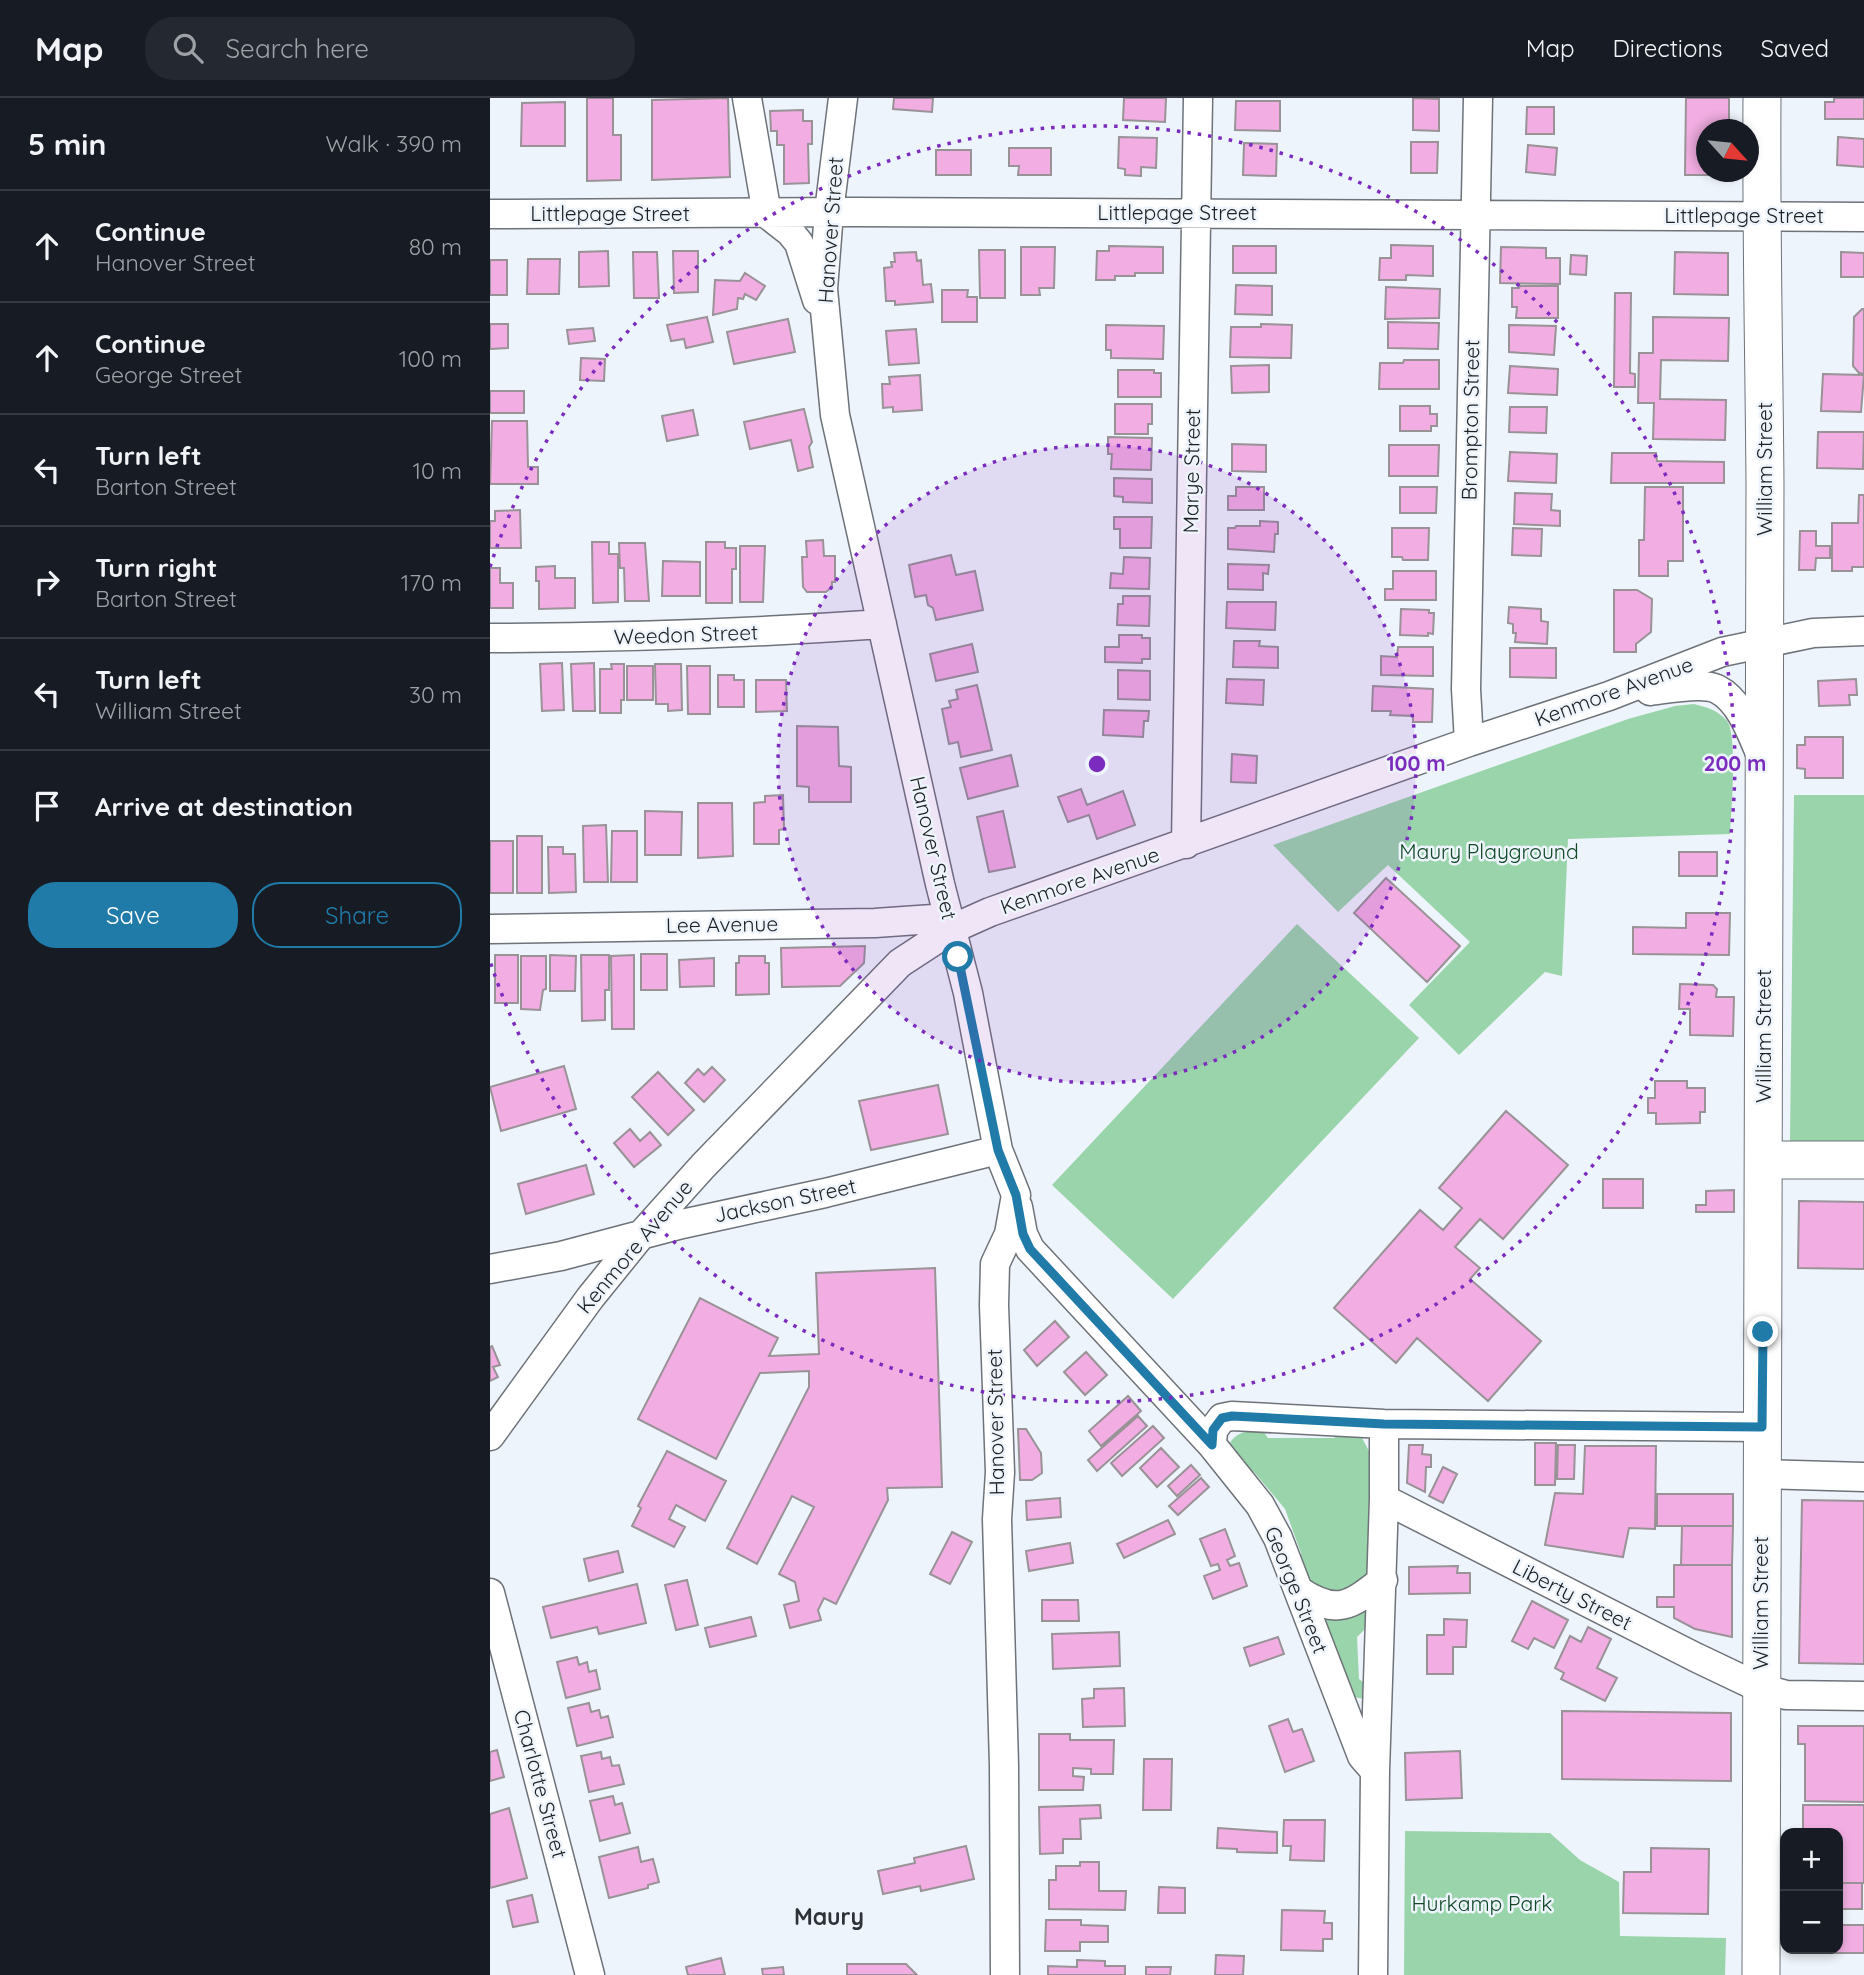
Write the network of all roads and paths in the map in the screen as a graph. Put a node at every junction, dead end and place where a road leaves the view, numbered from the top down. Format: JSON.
{"nodes":[{"id":1,"x":747,"y":98,"type":"edge"},
{"id":2,"x":843,"y":98,"type":"edge"},
{"id":3,"x":1198,"y":98,"type":"edge"},
{"id":4,"x":1478,"y":98,"type":"edge"},
{"id":5,"x":1762,"y":98,"type":"edge"},
{"id":6,"x":829,"y":212,"type":"junction"},
{"id":7,"x":490,"y":214,"type":"edge"},
{"id":8,"x":767,"y":214,"type":"junction"},
{"id":9,"x":1195,"y":214,"type":"junction"},
{"id":10,"x":1476,"y":214,"type":"junction"},
{"id":11,"x":1761,"y":215,"type":"junction"},
{"id":12,"x":1864,"y":217,"type":"edge"},
{"id":13,"x":827,"y":330,"type":"junction"},
{"id":14,"x":883,"y":624,"type":"junction"},
{"id":15,"x":1864,"y":631,"type":"edge"},
{"id":16,"x":490,"y":638,"type":"edge"},
{"id":17,"x":1764,"y":642,"type":"junction"},
{"id":18,"x":1609,"y":696,"type":"junction"},
{"id":19,"x":1469,"y":742,"type":"junction"},
{"id":20,"x":1763,"y":761,"type":"junction"},
{"id":21,"x":1186,"y":844,"type":"junction"},
{"id":22,"x":490,"y":929,"type":"edge"},
{"id":23,"x":952,"y":929,"type":"junction"},
{"id":24,"x":998,"y":1150,"type":"junction"},
{"id":25,"x":1765,"y":1160,"type":"junction"},
{"id":26,"x":1864,"y":1160,"type":"edge"},
{"id":27,"x":1016,"y":1195,"type":"junction"},
{"id":28,"x":641,"y":1235,"type":"junction"},
{"id":29,"x":490,"y":1269,"type":"edge"},
{"id":30,"x":1384,"y":1424,"type":"junction"},
{"id":31,"x":1762,"y":1427,"type":"junction"},
{"id":32,"x":490,"y":1436,"type":"edge"},
{"id":33,"x":1212,"y":1445,"type":"junction"},
{"id":34,"x":1762,"y":1474,"type":"junction"},
{"id":35,"x":1864,"y":1477,"type":"edge"},
{"id":36,"x":1384,"y":1499,"type":"junction"},
{"id":37,"x":1383,"y":1580,"type":"junction"},
{"id":38,"x":1299,"y":1591,"type":"junction"},
{"id":39,"x":490,"y":1593,"type":"edge"},
{"id":40,"x":1760,"y":1688,"type":"junction"},
{"id":41,"x":1864,"y":1696,"type":"edge"},
{"id":42,"x":1375,"y":1771,"type":"junction"},
{"id":43,"x":590,"y":1975,"type":"edge"},
{"id":44,"x":1005,"y":1975,"type":"edge"},
{"id":45,"x":1373,"y":1975,"type":"edge"},
{"id":46,"x":1760,"y":1975,"type":"edge"}],
"edges":[{"from":1,"to":8,"type":"street"},
{"from":2,"to":6,"type":"street","name":"Hanover Street"},
{"from":3,"to":9,"type":"street","name":"Marye Street"},
{"from":4,"to":10,"type":"street","name":"Brompton Street"},
{"from":5,"to":11,"type":"main road","name":"William Street"},
{"from":6,"to":8,"type":"street","name":"Littlepage Street"},
{"from":6,"to":9,"type":"street","name":"Littlepage Street"},
{"from":6,"to":13,"type":"street","name":"Hanover Street"},
{"from":7,"to":8,"type":"street","name":"Littlepage Street"},
{"from":8,"to":13,"type":"street"},
{"from":9,"to":10,"type":"street","name":"Littlepage Street"},
{"from":9,"to":21,"type":"street","name":"Marye Street"},
{"from":10,"to":11,"type":"street","name":"Littlepage Street"},
{"from":10,"to":19,"type":"street","name":"Brompton Street"},
{"from":11,"to":12,"type":"street","name":"Littlepage Street"},
{"from":11,"to":17,"type":"main road","name":"William Street"},
{"from":13,"to":14,"type":"street","name":"Hanover Street"},
{"from":14,"to":16,"type":"street","name":"Weedon Street"},
{"from":14,"to":23,"type":"street","name":"Hanover Street"},
{"from":15,"to":17,"type":"street","name":"Kenmore Avenue"},
{"from":17,"to":18,"type":"street","name":"Kenmore Avenue"},
{"from":17,"to":20,"type":"main road","name":"William Street"},
{"from":18,"to":19,"type":"street","name":"Kenmore Avenue"},
{"from":18,"to":20,"type":"street"},
{"from":19,"to":21,"type":"street","name":"Kenmore Avenue"},
{"from":20,"to":25,"type":"main road","name":"William Street"},
{"from":21,"to":23,"type":"street","name":"Kenmore Avenue"},
{"from":22,"to":23,"type":"street","name":"Lee Avenue"},
{"from":23,"to":24,"type":"street","name":"Hanover Street"},
{"from":23,"to":28,"type":"street","name":"Kenmore Avenue"},
{"from":24,"to":27,"type":"street","name":"Hanover Street"},
{"from":24,"to":28,"type":"street","name":"Jackson Street"},
{"from":25,"to":26,"type":"main road"},
{"from":25,"to":31,"type":"main road","name":"William Street"},
{"from":27,"to":33,"type":"street","name":"George Street"},
{"from":27,"to":44,"type":"street","name":"Hanover Street"},
{"from":28,"to":29,"type":"street","name":"Jackson Street"},
{"from":28,"to":32,"type":"street","name":"Kenmore Avenue"},
{"from":30,"to":31,"type":"street"},
{"from":30,"to":33,"type":"street"},
{"from":30,"to":36,"type":"street"},
{"from":31,"to":34,"type":"main road","name":"William Street"},
{"from":33,"to":38,"type":"street","name":"George Street"},
{"from":34,"to":35,"type":"street"},
{"from":34,"to":40,"type":"main road","name":"William Street"},
{"from":36,"to":37,"type":"street"},
{"from":36,"to":40,"type":"street","name":"Liberty Street"},
{"from":37,"to":38,"type":"street"},
{"from":37,"to":42,"type":"street"},
{"from":38,"to":42,"type":"street","name":"George Street"},
{"from":39,"to":43,"type":"street","name":"Charlotte Street"},
{"from":40,"to":41,"type":"street","name":"Liberty Street"},
{"from":40,"to":46,"type":"main road","name":"William Street"},
{"from":42,"to":45,"type":"street"}]}
